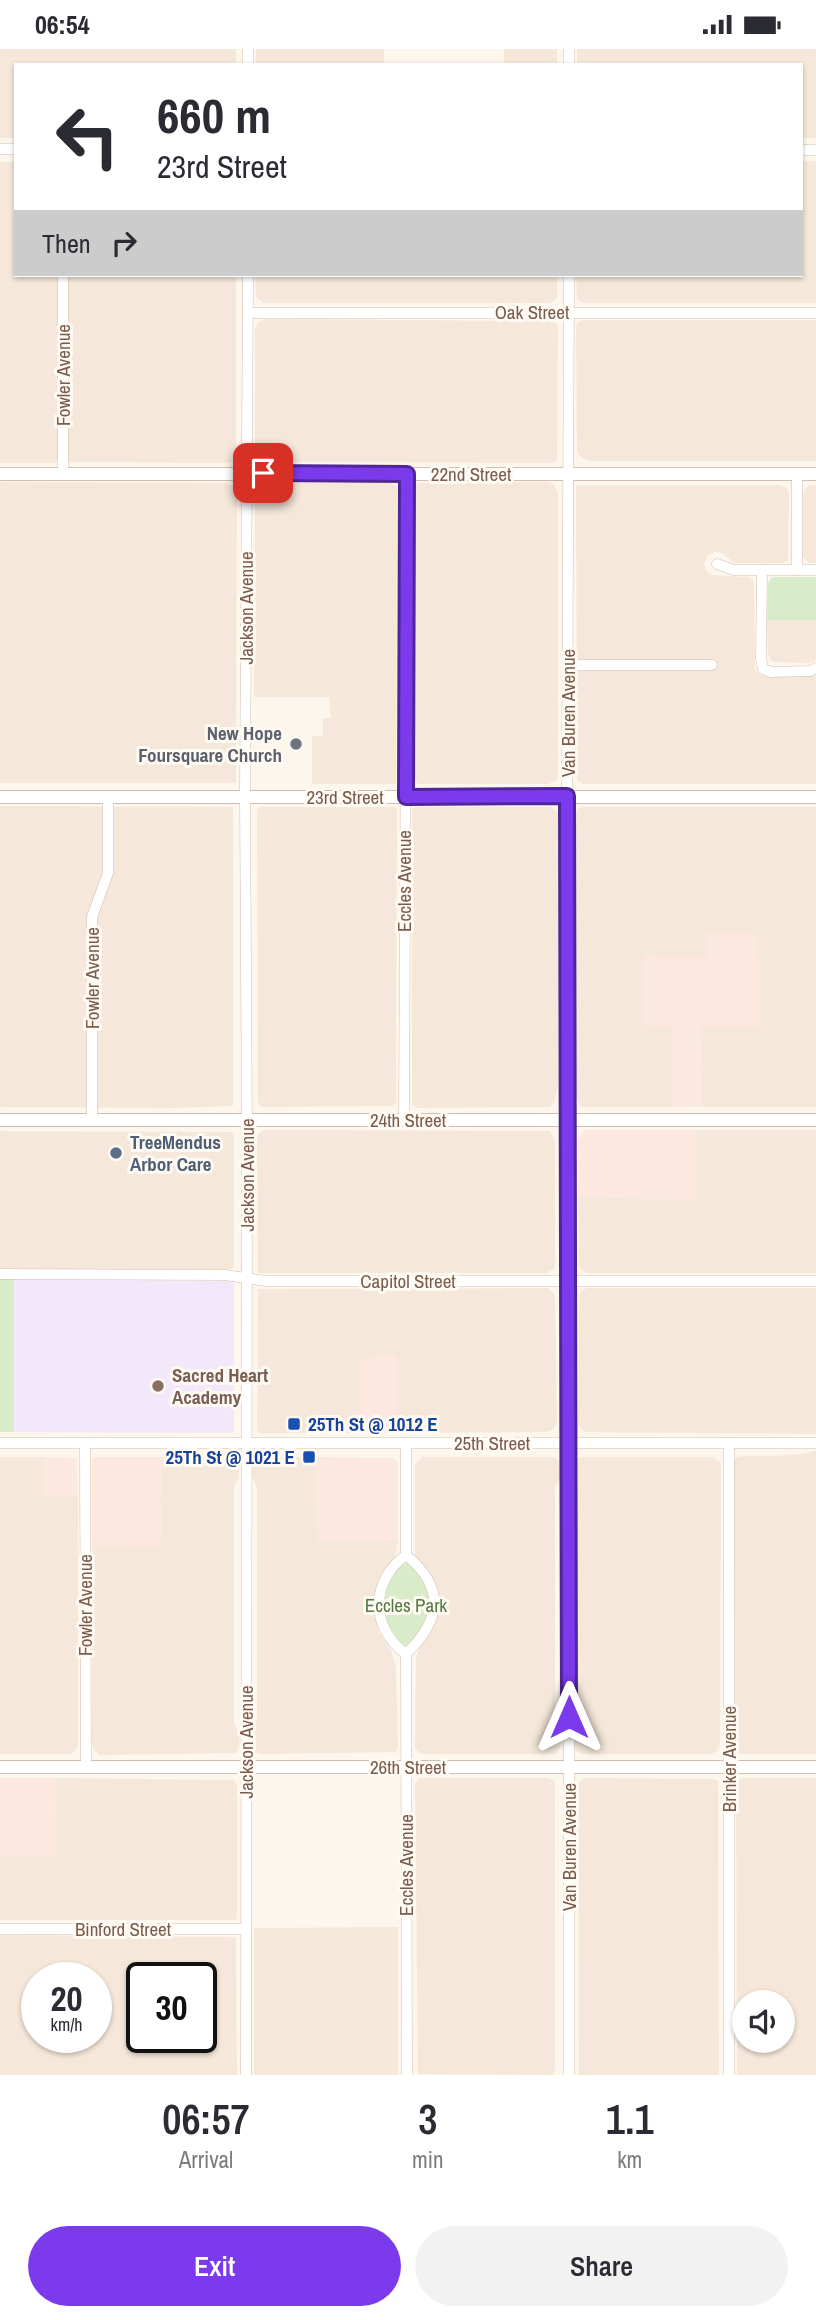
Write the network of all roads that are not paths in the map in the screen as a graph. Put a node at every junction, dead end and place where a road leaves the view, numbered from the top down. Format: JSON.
{"nodes":[{"id":1,"x":63,"y":277,"type":"edge"},
{"id":2,"x":248,"y":277,"type":"edge"},
{"id":3,"x":569,"y":277,"type":"edge"},
{"id":4,"x":569,"y":312,"type":"junction"},
{"id":5,"x":247,"y":313,"type":"junction"},
{"id":6,"x":816,"y":313,"type":"edge"},
{"id":7,"x":246,"y":473,"type":"junction"},
{"id":8,"x":0,"y":474,"type":"edge"},
{"id":9,"x":63,"y":474,"type":"junction"},
{"id":10,"x":407,"y":474,"type":"junction"},
{"id":11,"x":569,"y":474,"type":"junction"},
{"id":12,"x":797,"y":474,"type":"junction"},
{"id":13,"x":816,"y":474,"type":"edge"},
{"id":14,"x":717,"y":564,"type":"dead end"},
{"id":15,"x":762,"y":570,"type":"junction"},
{"id":16,"x":797,"y":570,"type":"junction"},
{"id":17,"x":816,"y":570,"type":"edge"},
{"id":18,"x":569,"y":665,"type":"junction"},
{"id":19,"x":712,"y":665,"type":"dead end"},
{"id":20,"x":816,"y":668,"type":"edge"},
{"id":21,"x":245,"y":796,"type":"junction"},
{"id":22,"x":567,"y":796,"type":"junction"},
{"id":23,"x":0,"y":797,"type":"edge"},
{"id":24,"x":108,"y":797,"type":"junction"},
{"id":25,"x":406,"y":797,"type":"junction"},
{"id":26,"x":816,"y":797,"type":"edge"},
{"id":27,"x":816,"y":1119,"type":"edge"},
{"id":28,"x":0,"y":1120,"type":"edge"},
{"id":29,"x":92,"y":1120,"type":"junction"},
{"id":30,"x":404,"y":1120,"type":"junction"},
{"id":31,"x":569,"y":1120,"type":"junction"},
{"id":32,"x":247,"y":1121,"type":"junction"},
{"id":33,"x":0,"y":1274,"type":"edge"},
{"id":34,"x":247,"y":1277,"type":"junction"},
{"id":35,"x":567,"y":1281,"type":"junction"},
{"id":36,"x":816,"y":1281,"type":"edge"},
{"id":37,"x":0,"y":1443,"type":"edge"},
{"id":38,"x":85,"y":1443,"type":"junction"},
{"id":39,"x":247,"y":1443,"type":"junction"},
{"id":40,"x":406,"y":1443,"type":"junction"},
{"id":41,"x":569,"y":1443,"type":"junction"},
{"id":42,"x":729,"y":1443,"type":"junction"},
{"id":43,"x":816,"y":1443,"type":"edge"},
{"id":44,"x":406,"y":1555,"type":"junction"},
{"id":45,"x":406,"y":1654,"type":"junction"},
{"id":46,"x":0,"y":1767,"type":"edge"},
{"id":47,"x":86,"y":1767,"type":"junction"},
{"id":48,"x":245,"y":1767,"type":"junction"},
{"id":49,"x":406,"y":1767,"type":"junction"},
{"id":50,"x":569,"y":1767,"type":"junction"},
{"id":51,"x":729,"y":1767,"type":"junction"},
{"id":52,"x":816,"y":1767,"type":"edge"},
{"id":53,"x":0,"y":1929,"type":"edge"},
{"id":54,"x":246,"y":1929,"type":"junction"},
{"id":55,"x":246,"y":2075,"type":"edge"},
{"id":56,"x":407,"y":2075,"type":"edge"},
{"id":57,"x":569,"y":2075,"type":"edge"},
{"id":58,"x":729,"y":2075,"type":"edge"}],
"edges":[{"from":1,"to":9,"type":"street","name":"Fowler Avenue"},
{"from":2,"to":5,"type":"street","name":"Jackson Avenue"},
{"from":3,"to":4,"type":"street","name":"Van Buren Avenue"},
{"from":4,"to":5,"type":"street","name":"Oak Street"},
{"from":4,"to":6,"type":"street","name":"Oak Street"},
{"from":4,"to":11,"type":"street","name":"Van Buren Avenue"},
{"from":5,"to":7,"type":"street","name":"Jackson Avenue"},
{"from":7,"to":9,"type":"street","name":"22nd Street"},
{"from":7,"to":10,"type":"street","name":"22nd Street"},
{"from":7,"to":21,"type":"street","name":"Jackson Avenue"},
{"from":8,"to":9,"type":"street","name":"22nd Street"},
{"from":10,"to":11,"type":"street","name":"22nd Street"},
{"from":10,"to":25,"type":"street","name":"Eccles Avenue"},
{"from":11,"to":12,"type":"street","name":"22nd Street"},
{"from":11,"to":18,"type":"street","name":"Van Buren Avenue"},
{"from":12,"to":13,"type":"street","name":"22nd Street"},
{"from":12,"to":16,"type":"street"},
{"from":14,"to":15,"type":"street"},
{"from":15,"to":16,"type":"street"},
{"from":15,"to":20,"type":"street"},
{"from":16,"to":17,"type":"street"},
{"from":18,"to":19,"type":"street"},
{"from":18,"to":22,"type":"street","name":"Van Buren Avenue"},
{"from":21,"to":24,"type":"street","name":"23rd Street"},
{"from":21,"to":25,"type":"street","name":"23rd Street"},
{"from":21,"to":32,"type":"street","name":"Jackson Avenue"},
{"from":22,"to":25,"type":"street","name":"23rd Street"},
{"from":22,"to":26,"type":"street","name":"23rd Street"},
{"from":22,"to":31,"type":"street","name":"Van Buren Avenue"},
{"from":23,"to":24,"type":"street","name":"23rd Street"},
{"from":24,"to":29,"type":"street","name":"Fowler Avenue"},
{"from":25,"to":30,"type":"street","name":"Eccles Avenue"},
{"from":27,"to":31,"type":"street","name":"24th Street"},
{"from":28,"to":29,"type":"street","name":"24th Street"},
{"from":29,"to":32,"type":"street","name":"24th Street"},
{"from":30,"to":31,"type":"street","name":"24th Street"},
{"from":30,"to":32,"type":"street","name":"24th Street"},
{"from":31,"to":35,"type":"street","name":"Van Buren Avenue"},
{"from":32,"to":34,"type":"street","name":"Jackson Avenue"},
{"from":33,"to":34,"type":"street","name":"Capitol Street"},
{"from":34,"to":35,"type":"street","name":"Capitol Street"},
{"from":34,"to":39,"type":"street","name":"Jackson Avenue"},
{"from":35,"to":36,"type":"street","name":"Capitol Street"},
{"from":35,"to":41,"type":"street","name":"Van Buren Avenue"},
{"from":37,"to":38,"type":"street","name":"25th Street"},
{"from":38,"to":39,"type":"street","name":"25th Street"},
{"from":38,"to":47,"type":"street","name":"Fowler Avenue"},
{"from":39,"to":40,"type":"street","name":"25th Street"},
{"from":39,"to":48,"type":"street","name":"Jackson Avenue"},
{"from":40,"to":41,"type":"street","name":"25th Street"},
{"from":40,"to":44,"type":"street"},
{"from":41,"to":42,"type":"street","name":"25th Street"},
{"from":41,"to":50,"type":"street","name":"Van Buren Avenue"},
{"from":42,"to":43,"type":"street","name":"25th Street"},
{"from":42,"to":51,"type":"street","name":"Brinker Avenue"},
{"from":44,"to":45,"type":"street"},
{"from":44,"to":45,"type":"street"},
{"from":45,"to":49,"type":"street","name":"Eccles Avenue"},
{"from":46,"to":47,"type":"street","name":"26th Street"},
{"from":47,"to":48,"type":"street","name":"26th Street"},
{"from":48,"to":49,"type":"street","name":"26th Street"},
{"from":48,"to":54,"type":"street","name":"Jackson Avenue"},
{"from":49,"to":50,"type":"street","name":"26th Street"},
{"from":49,"to":56,"type":"street","name":"Eccles Avenue"},
{"from":50,"to":51,"type":"street","name":"26th Street"},
{"from":50,"to":57,"type":"street","name":"Van Buren Avenue"},
{"from":51,"to":52,"type":"street","name":"26th Street"},
{"from":51,"to":58,"type":"street","name":"Brinker Avenue"},
{"from":53,"to":54,"type":"street","name":"Binford Street"},
{"from":54,"to":55,"type":"street","name":"Jackson Avenue"}]}
